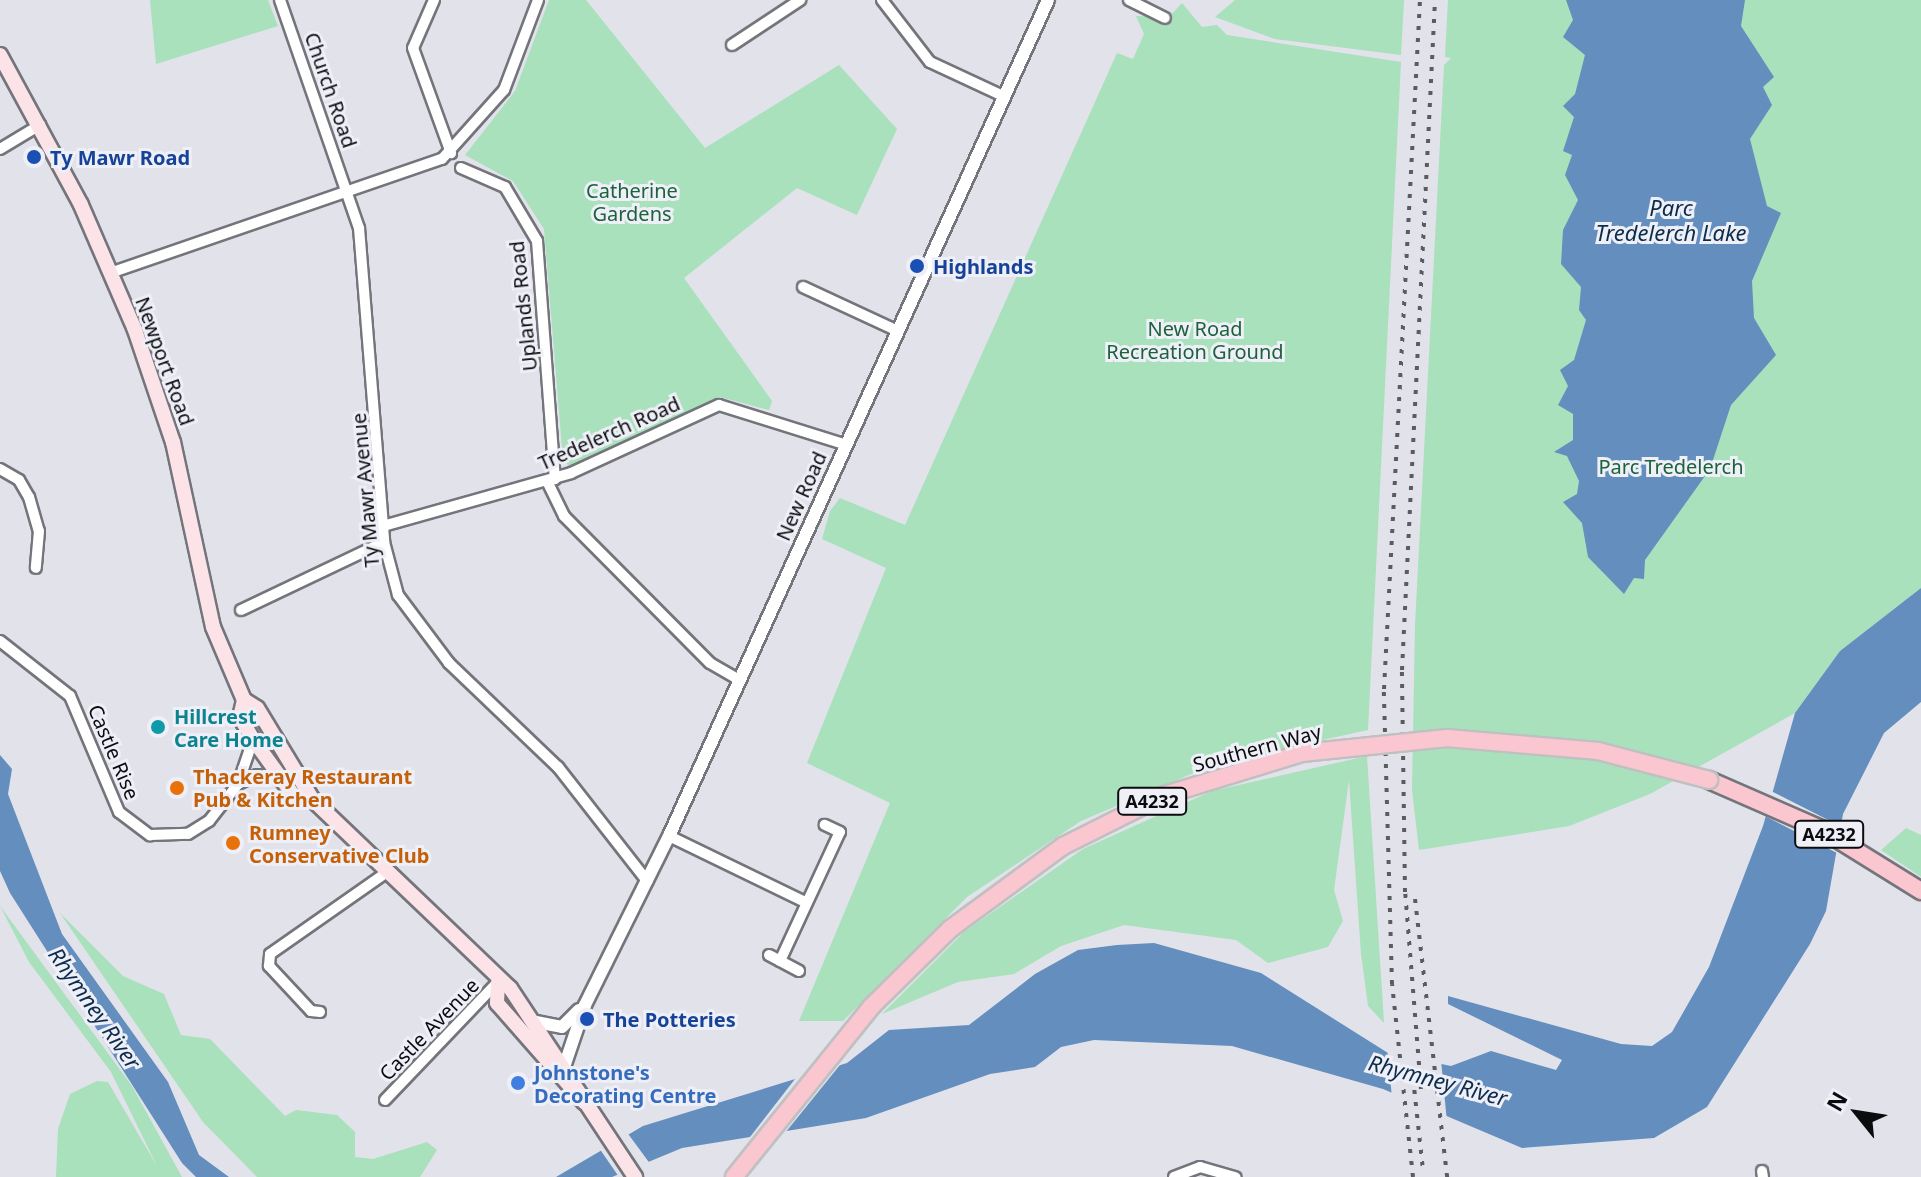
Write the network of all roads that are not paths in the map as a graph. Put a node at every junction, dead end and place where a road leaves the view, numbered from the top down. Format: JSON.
{"nodes":[{"id":1,"x":280,"y":0,"type":"edge"},
{"id":2,"x":434,"y":0,"type":"edge"},
{"id":3,"x":538,"y":0,"type":"edge"},
{"id":4,"x":800,"y":0,"type":"edge"},
{"id":5,"x":882,"y":0,"type":"edge"},
{"id":6,"x":1048,"y":0,"type":"edge"},
{"id":7,"x":1129,"y":0,"type":"edge"},
{"id":8,"x":1151,"y":5,"type":"edge"},
{"id":9,"x":1165,"y":18,"type":"dead end"},
{"id":10,"x":732,"y":45,"type":"dead end"},
{"id":11,"x":0,"y":55,"type":"edge"},
{"id":12,"x":1005,"y":97,"type":"junction"},
{"id":13,"x":40,"y":125,"type":"junction"},
{"id":14,"x":0,"y":149,"type":"edge"},
{"id":15,"x":451,"y":153,"type":"junction"},
{"id":16,"x":461,"y":168,"type":"dead end"},
{"id":17,"x":348,"y":193,"type":"junction"},
{"id":18,"x":110,"y":273,"type":"junction"},
{"id":19,"x":803,"y":287,"type":"dead end"},
{"id":20,"x":898,"y":331,"type":"junction"},
{"id":21,"x":847,"y":445,"type":"junction"},
{"id":22,"x":0,"y":469,"type":"edge"},
{"id":23,"x":551,"y":480,"type":"junction"},
{"id":24,"x":383,"y":526,"type":"junction"},
{"id":25,"x":384,"y":542,"type":"junction"},
{"id":26,"x":36,"y":568,"type":"dead end"},
{"id":27,"x":241,"y":610,"type":"dead end"},
{"id":28,"x":0,"y":641,"type":"edge"},
{"id":29,"x":740,"y":680,"type":"junction"},
{"id":30,"x":244,"y":700,"type":"junction"},
{"id":31,"x":253,"y":740,"type":"junction"},
{"id":32,"x":280,"y":778,"type":"junction"},
{"id":33,"x":238,"y":784,"type":"junction"},
{"id":34,"x":313,"y":800,"type":"junction"},
{"id":35,"x":825,"y":825,"type":"dead end"},
{"id":36,"x":669,"y":836,"type":"junction"},
{"id":37,"x":387,"y":872,"type":"junction"},
{"id":38,"x":647,"y":881,"type":"junction"},
{"id":39,"x":1918,"y":893,"type":"edge"},
{"id":40,"x":807,"y":903,"type":"junction"},
{"id":41,"x":769,"y":955,"type":"dead end"},
{"id":42,"x":780,"y":961,"type":"junction"},
{"id":43,"x":799,"y":971,"type":"dead end"},
{"id":44,"x":498,"y":983,"type":"junction"},
{"id":45,"x":585,"y":1005,"type":"junction"},
{"id":46,"x":320,"y":1012,"type":"dead end"},
{"id":47,"x":536,"y":1022,"type":"junction"},
{"id":48,"x":565,"y":1064,"type":"junction"},
{"id":49,"x":385,"y":1100,"type":"dead end"},
{"id":50,"x":584,"y":1102,"type":"junction"},
{"id":51,"x":635,"y":1177,"type":"edge"},
{"id":52,"x":734,"y":1177,"type":"edge"},
{"id":53,"x":1174,"y":1177,"type":"edge"},
{"id":54,"x":1236,"y":1177,"type":"edge"}],
"edges":[{"from":1,"to":17,"type":"street","name":"Church Road"},
{"from":2,"to":15,"type":"street"},
{"from":3,"to":15,"type":"street"},
{"from":4,"to":10,"type":"street"},
{"from":5,"to":12,"type":"street"},
{"from":6,"to":12,"type":"street","name":"New Road"},
{"from":7,"to":8,"type":"street"},
{"from":8,"to":9,"type":"street"},
{"from":11,"to":13,"type":"main road","name":"Newport Road"},
{"from":12,"to":20,"type":"street","name":"New Road"},
{"from":13,"to":14,"type":"street"},
{"from":13,"to":18,"type":"main road","name":"Newport Road"},
{"from":15,"to":17,"type":"street"},
{"from":16,"to":23,"type":"street","name":"Uplands Road"},
{"from":17,"to":18,"type":"street"},
{"from":17,"to":24,"type":"street","name":"Ty Mawr Avenue"},
{"from":18,"to":30,"type":"main road","name":"Newport Road"},
{"from":19,"to":20,"type":"street"},
{"from":20,"to":21,"type":"street","name":"New Road"},
{"from":21,"to":23,"type":"street","name":"Tredelerch Road"},
{"from":21,"to":29,"type":"street","name":"New Road"},
{"from":22,"to":26,"type":"street"},
{"from":23,"to":24,"type":"street","name":"Tredelerch Road"},
{"from":23,"to":29,"type":"street","name":"Uplands Road"},
{"from":24,"to":25,"type":"street","name":"Ty Mawr Avenue"},
{"from":25,"to":27,"type":"street"},
{"from":25,"to":38,"type":"street","name":"Ty Mawr Avenue"},
{"from":28,"to":33,"type":"street","name":"Castle Rise"},
{"from":29,"to":36,"type":"street","name":"New Road"},
{"from":30,"to":31,"type":"main road","name":"Newport Road"},
{"from":30,"to":34,"type":"main road","name":"Newport Road"},
{"from":31,"to":32,"type":"main road","name":"Newport Road"},
{"from":31,"to":33,"type":"street","name":"Castle Rise"},
{"from":32,"to":33,"type":"street"},
{"from":32,"to":34,"type":"main road","name":"Newport Road"},
{"from":34,"to":37,"type":"main road","name":"Newport Road"},
{"from":35,"to":40,"type":"street"},
{"from":36,"to":38,"type":"street","name":"New Road"},
{"from":36,"to":40,"type":"street"},
{"from":37,"to":44,"type":"main road","name":"Newport Road"},
{"from":37,"to":46,"type":"street"},
{"from":38,"to":45,"type":"street","name":"New Road"},
{"from":39,"to":52,"type":"main road","name":"Southern Way","number":"A4232","bridge":true},
{"from":40,"to":42,"type":"street"},
{"from":41,"to":42,"type":"street"},
{"from":42,"to":43,"type":"street"},
{"from":44,"to":47,"type":"main road","name":"Newport Road"},
{"from":44,"to":49,"type":"street","name":"Castle Avenue"},
{"from":44,"to":50,"type":"main road","name":"Newport Road"},
{"from":45,"to":47,"type":"street"},
{"from":45,"to":48,"type":"street","name":"New Road"},
{"from":47,"to":48,"type":"main road","name":"Newport Road"},
{"from":48,"to":50,"type":"main road","name":"Newport Road"},
{"from":50,"to":51,"type":"main road","name":"Newport Road"},
{"from":53,"to":54,"type":"street"}]}
